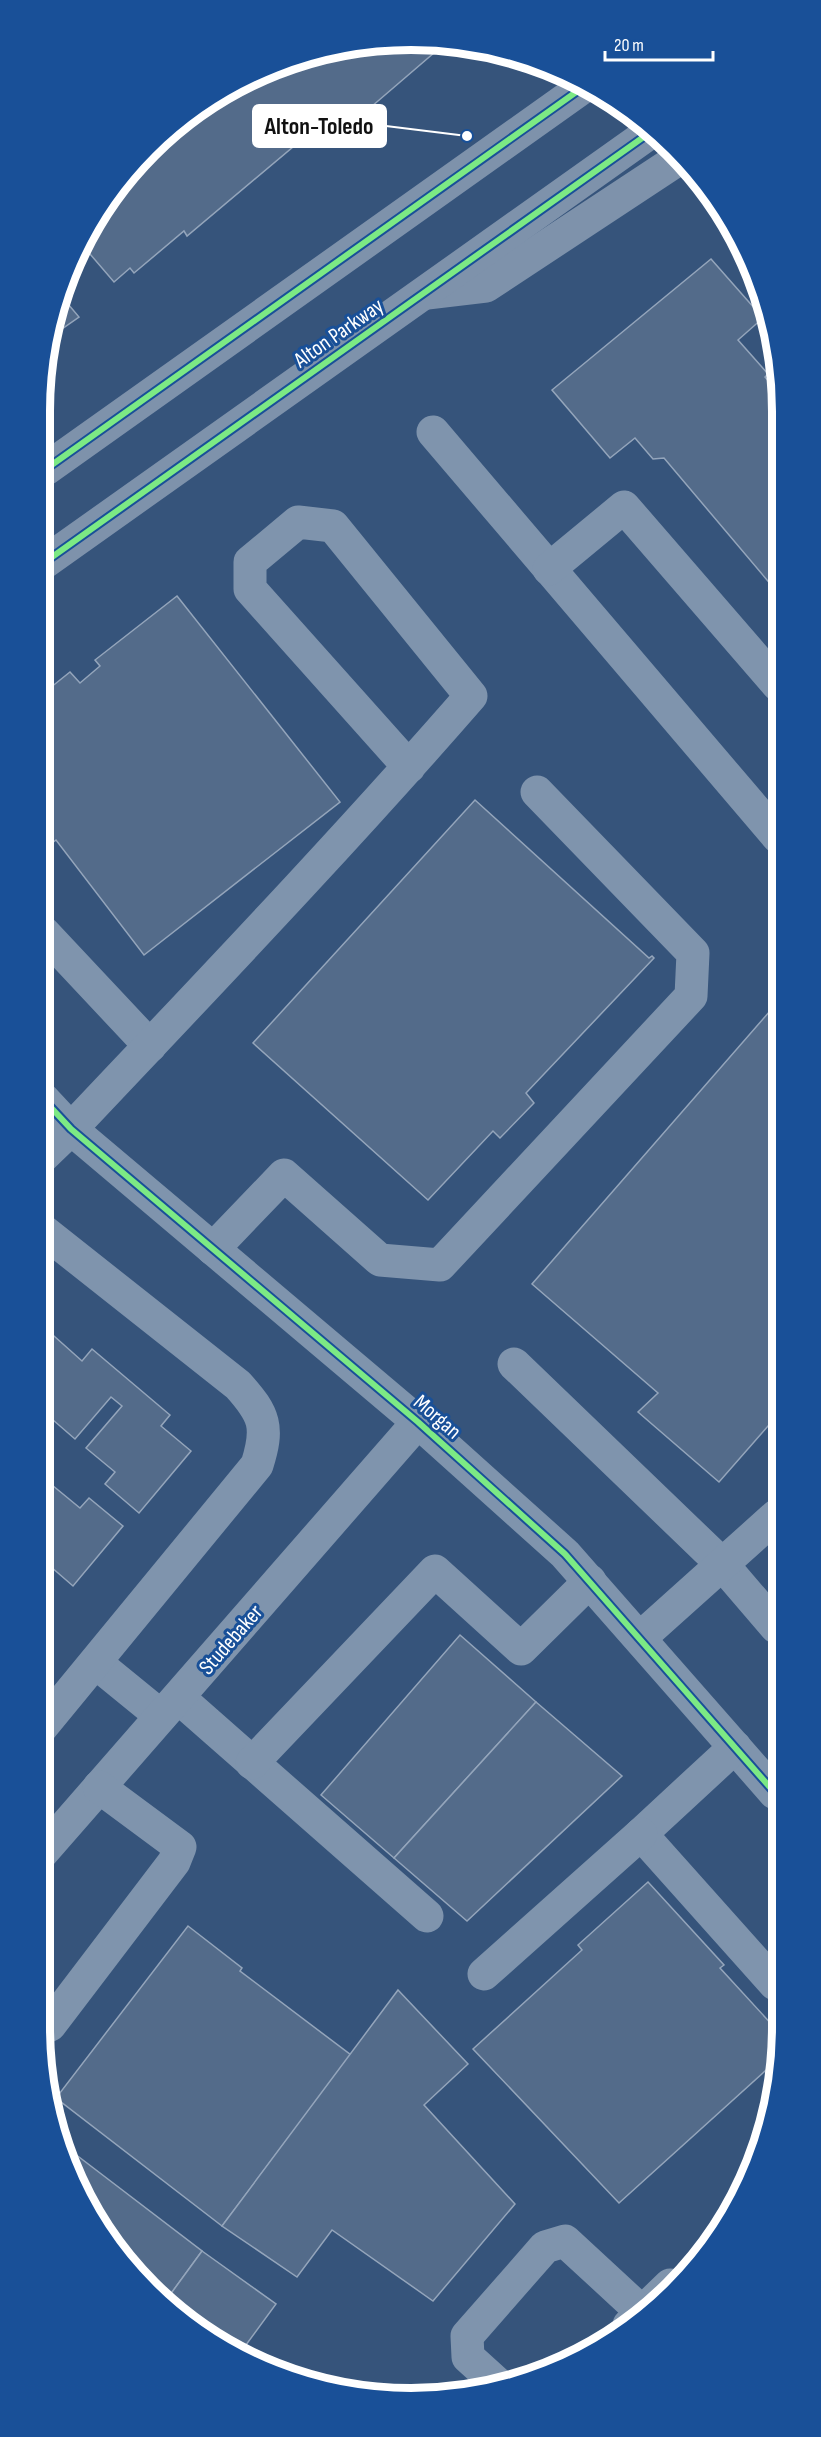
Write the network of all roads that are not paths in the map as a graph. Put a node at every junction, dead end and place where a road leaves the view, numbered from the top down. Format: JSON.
{"nodes":[{"id":1,"x":578,"y":91,"type":"edge"},
{"id":2,"x":645,"y":136,"type":"edge"},
{"id":3,"x":673,"y":163,"type":"edge"},
{"id":4,"x":422,"y":294,"type":"junction"},
{"id":5,"x":433,"y":432,"type":"dead end"},
{"id":6,"x":50,"y":466,"type":"edge"},
{"id":7,"x":50,"y":557,"type":"edge"},
{"id":8,"x":549,"y":569,"type":"junction"},
{"id":9,"x":772,"y":678,"type":"edge"},
{"id":10,"x":409,"y":767,"type":"junction"},
{"id":11,"x":537,"y":792,"type":"dead end"},
{"id":12,"x":772,"y":830,"type":"edge"},
{"id":13,"x":50,"y":939,"type":"edge"},
{"id":14,"x":150,"y":1046,"type":"junction"},
{"id":15,"x":50,"y":1107,"type":"edge"},
{"id":16,"x":71,"y":1129,"type":"junction"},
{"id":17,"x":50,"y":1149,"type":"edge"},
{"id":18,"x":50,"y":1236,"type":"edge"},
{"id":19,"x":213,"y":1249,"type":"junction"},
{"id":20,"x":514,"y":1364,"type":"dead end"},
{"id":21,"x":418,"y":1422,"type":"junction"},
{"id":22,"x":772,"y":1520,"type":"edge"},
{"id":23,"x":722,"y":1564,"type":"junction"},
{"id":24,"x":590,"y":1581,"type":"junction"},
{"id":25,"x":772,"y":1622,"type":"edge"},
{"id":26,"x":640,"y":1638,"type":"junction"},
{"id":27,"x":96,"y":1663,"type":"junction"},
{"id":28,"x":170,"y":1707,"type":"junction"},
{"id":29,"x":50,"y":1717,"type":"edge"},
{"id":30,"x":735,"y":1747,"type":"junction"},
{"id":31,"x":252,"y":1762,"type":"junction"},
{"id":32,"x":99,"y":1787,"type":"junction"},
{"id":33,"x":772,"y":1789,"type":"edge"},
{"id":34,"x":641,"y":1834,"type":"junction"},
{"id":35,"x":50,"y":1843,"type":"edge"},
{"id":36,"x":427,"y":1916,"type":"dead end"},
{"id":37,"x":484,"y":1974,"type":"dead end"},
{"id":38,"x":772,"y":1981,"type":"edge"},
{"id":39,"x":50,"y":2025,"type":"edge"},
{"id":40,"x":630,"y":2313,"type":"edge"},
{"id":41,"x":491,"y":2378,"type":"edge"}],
"edges":[{"from":1,"to":6,"type":"main road"},
{"from":2,"to":4,"type":"main road","name":"Alton Parkway"},
{"from":3,"to":4,"type":"main road"},
{"from":4,"to":7,"type":"main road","name":"Alton Parkway"},
{"from":5,"to":8,"type":"street"},
{"from":8,"to":9,"type":"street"},
{"from":8,"to":12,"type":"street"},
{"from":10,"to":10,"type":"street"},
{"from":10,"to":14,"type":"street"},
{"from":11,"to":19,"type":"street"},
{"from":13,"to":14,"type":"street"},
{"from":14,"to":16,"type":"street"},
{"from":15,"to":16,"type":"street","name":"Morgan"},
{"from":16,"to":17,"type":"street"},
{"from":16,"to":19,"type":"street","name":"Morgan"},
{"from":18,"to":27,"type":"street"},
{"from":19,"to":21,"type":"street","name":"Morgan"},
{"from":20,"to":23,"type":"street"},
{"from":21,"to":24,"type":"street","name":"Morgan"},
{"from":21,"to":28,"type":"street","name":"Studebaker"},
{"from":22,"to":23,"type":"street"},
{"from":23,"to":25,"type":"street"},
{"from":23,"to":26,"type":"street"},
{"from":24,"to":26,"type":"street","name":"Morgan"},
{"from":24,"to":31,"type":"street"},
{"from":26,"to":30,"type":"street","name":"Morgan"},
{"from":27,"to":28,"type":"street"},
{"from":27,"to":29,"type":"street"},
{"from":28,"to":31,"type":"street"},
{"from":28,"to":32,"type":"street","name":"Studebaker"},
{"from":30,"to":33,"type":"street","name":"Morgan"},
{"from":30,"to":34,"type":"street"},
{"from":31,"to":36,"type":"street"},
{"from":32,"to":35,"type":"street","name":"Studebaker"},
{"from":32,"to":39,"type":"street"},
{"from":34,"to":37,"type":"street"},
{"from":34,"to":38,"type":"street"},
{"from":40,"to":41,"type":"street"}]}
